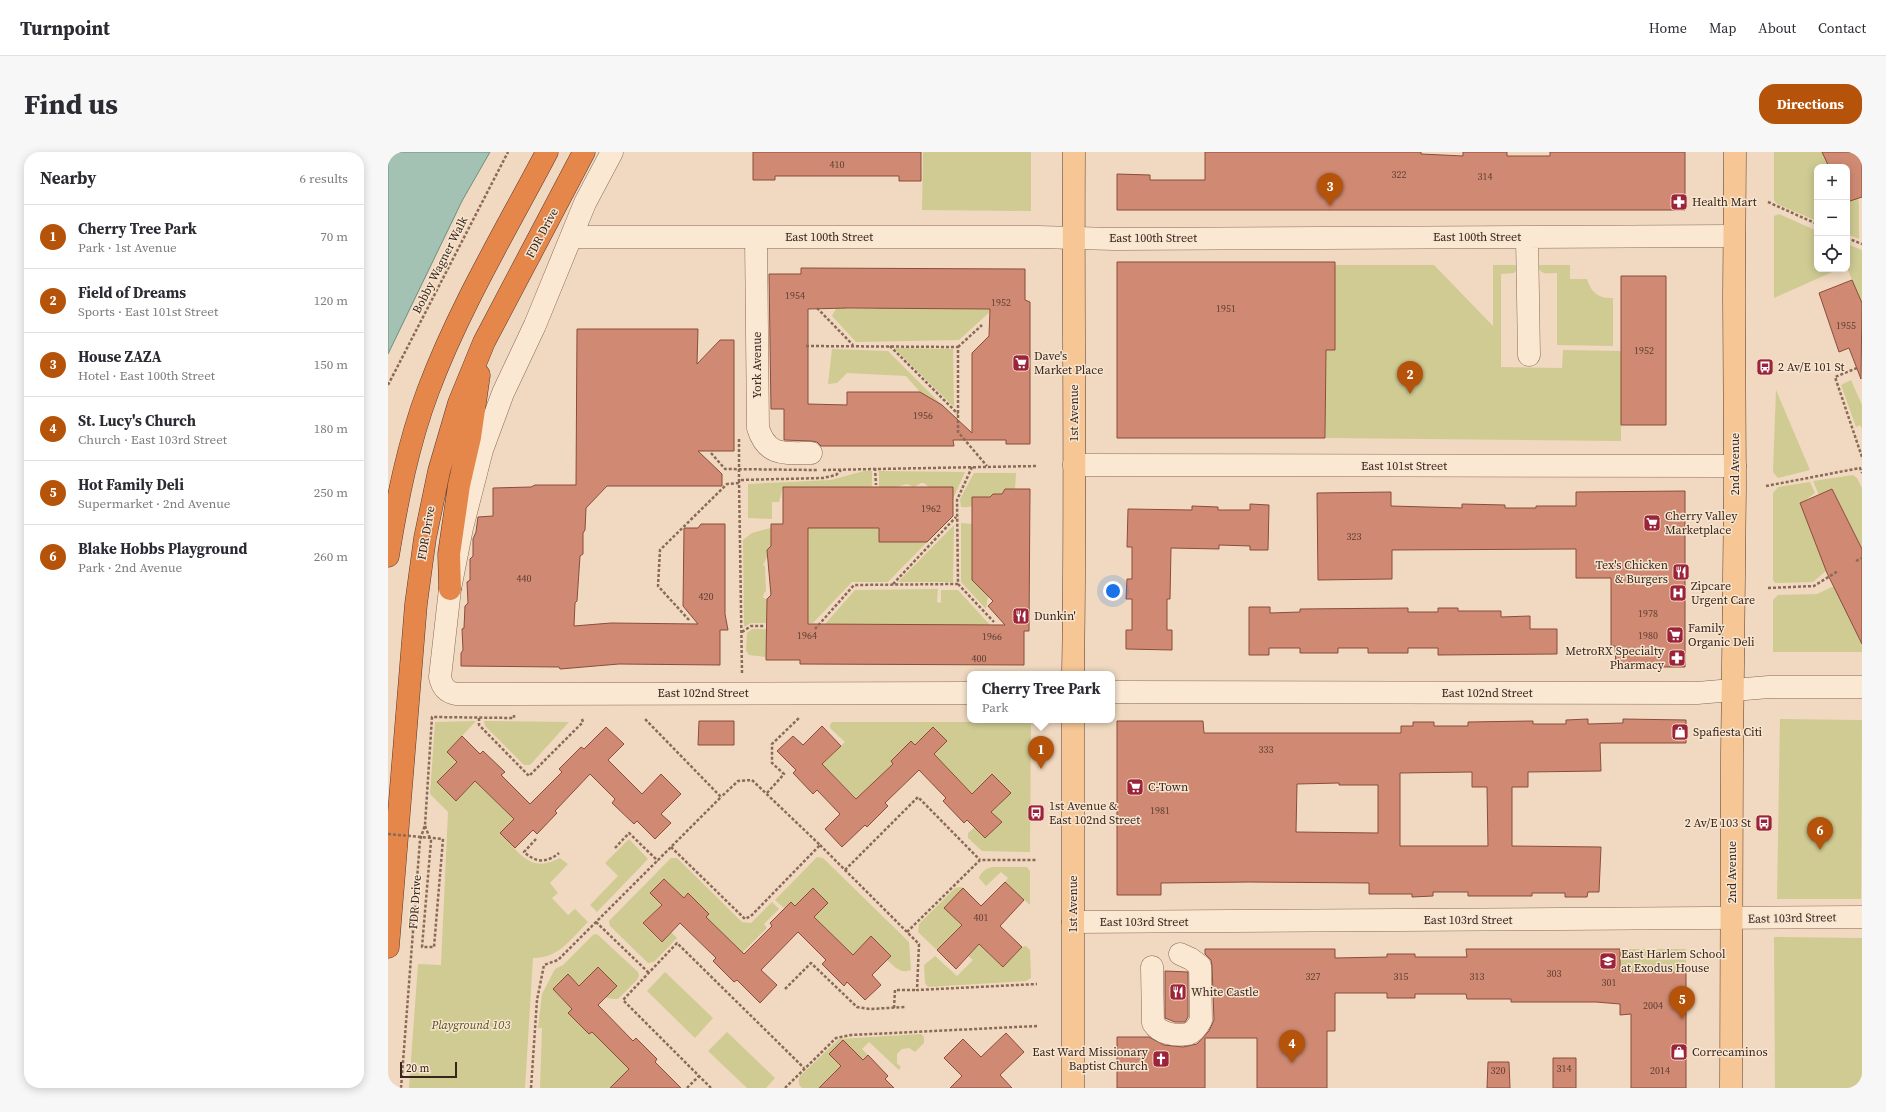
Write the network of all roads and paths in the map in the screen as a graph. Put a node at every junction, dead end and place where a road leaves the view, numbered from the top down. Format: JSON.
{"nodes":[{"id":1,"x":508,"y":152,"type":"edge"},
{"id":2,"x":547,"y":152,"type":"edge"},
{"id":3,"x":584,"y":152,"type":"edge"},
{"id":4,"x":612,"y":152,"type":"edge"},
{"id":5,"x":1074,"y":152,"type":"edge"},
{"id":6,"x":1735,"y":152,"type":"edge"},
{"id":7,"x":1768,"y":202,"type":"dead end"},
{"id":8,"x":1814,"y":223,"type":"edge"},
{"id":9,"x":1734,"y":236,"type":"junction"},
{"id":10,"x":572,"y":237,"type":"junction"},
{"id":11,"x":756,"y":237,"type":"junction"},
{"id":12,"x":1526,"y":237,"type":"junction"},
{"id":13,"x":1073,"y":239,"type":"junction"},
{"id":14,"x":1850,"y":239,"type":"edge"},
{"id":15,"x":1862,"y":244,"type":"edge"},
{"id":16,"x":817,"y":308,"type":"dead end"},
{"id":17,"x":982,"y":325,"type":"dead end"},
{"id":18,"x":484,"y":342,"type":"junction"},
{"id":19,"x":853,"y":345,"type":"junction"},
{"id":20,"x":806,"y":346,"type":"dead end"},
{"id":21,"x":889,"y":346,"type":"junction"},
{"id":22,"x":958,"y":347,"type":"junction"},
{"id":23,"x":1529,"y":355,"type":"dead end"},
{"id":24,"x":1857,"y":368,"type":"dead end"},
{"id":25,"x":388,"y":385,"type":"edge"},
{"id":26,"x":958,"y":414,"type":"junction"},
{"id":27,"x":711,"y":453,"type":"dead end"},
{"id":28,"x":1862,"y":457,"type":"edge"},
{"id":29,"x":814,"y":461,"type":"junction"},
{"id":30,"x":1074,"y":465,"type":"junction"},
{"id":31,"x":972,"y":466,"type":"junction"},
{"id":32,"x":986,"y":466,"type":"junction"},
{"id":33,"x":1038,"y":466,"type":"dead end"},
{"id":34,"x":1735,"y":466,"type":"junction"},
{"id":35,"x":875,"y":468,"type":"junction"},
{"id":36,"x":1861,"y":468,"type":"edge"},
{"id":37,"x":841,"y":470,"type":"junction"},
{"id":38,"x":1862,"y":473,"type":"edge"},
{"id":39,"x":740,"y":484,"type":"junction"},
{"id":40,"x":876,"y":485,"type":"dead end"},
{"id":41,"x":1766,"y":486,"type":"dead end"},
{"id":42,"x":957,"y":516,"type":"junction"},
{"id":43,"x":388,"y":556,"type":"edge"},
{"id":44,"x":1862,"y":558,"type":"edge"},
{"id":45,"x":1856,"y":561,"type":"dead end"},
{"id":46,"x":1838,"y":571,"type":"dead end"},
{"id":47,"x":958,"y":584,"type":"junction"},
{"id":48,"x":892,"y":585,"type":"junction"},
{"id":49,"x":1768,"y":588,"type":"dead end"},
{"id":50,"x":450,"y":589,"type":"junction"},
{"id":51,"x":689,"y":620,"type":"dead end"},
{"id":52,"x":994,"y":622,"type":"dead end"},
{"id":53,"x":764,"y":626,"type":"dead end"},
{"id":54,"x":815,"y":629,"type":"dead end"},
{"id":55,"x":741,"y":633,"type":"junction"},
{"id":56,"x":1073,"y":671,"type":"edge"},
{"id":57,"x":742,"y":674,"type":"dead end"},
{"id":58,"x":1862,"y":687,"type":"edge"},
{"id":59,"x":1733,"y":690,"type":"junction"},
{"id":60,"x":1115,"y":692,"type":"edge"},
{"id":61,"x":967,"y":693,"type":"edge"},
{"id":62,"x":479,"y":718,"type":"junction"},
{"id":63,"x":514,"y":718,"type":"dead end"},
{"id":64,"x":798,"y":718,"type":"dead end"},
{"id":65,"x":582,"y":719,"type":"dead end"},
{"id":66,"x":645,"y":719,"type":"dead end"},
{"id":67,"x":1073,"y":723,"type":"edge"},
{"id":68,"x":768,"y":793,"type":"junction"},
{"id":69,"x":722,"y":797,"type":"junction"},
{"id":70,"x":425,"y":825,"type":"junction"},
{"id":71,"x":388,"y":834,"type":"edge"},
{"id":72,"x":536,"y":839,"type":"dead end"},
{"id":73,"x":820,"y":845,"type":"junction"},
{"id":74,"x":671,"y":847,"type":"junction"},
{"id":75,"x":615,"y":848,"type":"dead end"},
{"id":76,"x":559,"y":853,"type":"dead end"},
{"id":77,"x":658,"y":860,"type":"junction"},
{"id":78,"x":980,"y":860,"type":"junction"},
{"id":79,"x":1037,"y":860,"type":"dead end"},
{"id":80,"x":846,"y":870,"type":"junction"},
{"id":81,"x":1862,"y":917,"type":"edge"},
{"id":82,"x":1732,"y":919,"type":"junction"},
{"id":83,"x":596,"y":922,"type":"junction"},
{"id":84,"x":1073,"y":922,"type":"junction"},
{"id":85,"x":907,"y":932,"type":"junction"},
{"id":86,"x":388,"y":947,"type":"edge"},
{"id":87,"x":1180,"y":954,"type":"dead end"},
{"id":88,"x":1143,"y":971,"type":"dead end"},
{"id":89,"x":649,"y":973,"type":"junction"},
{"id":90,"x":1037,"y":984,"type":"dead end"},
{"id":91,"x":785,"y":989,"type":"dead end"},
{"id":92,"x":917,"y":990,"type":"junction"},
{"id":93,"x":905,"y":1007,"type":"dead end"},
{"id":94,"x":894,"y":1008,"type":"junction"},
{"id":95,"x":1037,"y":1026,"type":"dead end"},
{"id":96,"x":804,"y":1068,"type":"junction"},
{"id":97,"x":699,"y":1076,"type":"junction"},
{"id":98,"x":789,"y":1085,"type":"junction"},
{"id":99,"x":401,"y":1088,"type":"edge"},
{"id":100,"x":531,"y":1088,"type":"edge"},
{"id":101,"x":686,"y":1088,"type":"edge"},
{"id":102,"x":711,"y":1088,"type":"edge"},
{"id":103,"x":785,"y":1088,"type":"edge"},
{"id":104,"x":792,"y":1088,"type":"edge"},
{"id":105,"x":1073,"y":1088,"type":"edge"},
{"id":106,"x":1731,"y":1088,"type":"edge"}],
"edges":[{"from":1,"to":25,"type":"path","name":"Bobby Wagner Walk"},
{"from":2,"to":43,"type":"highway"},
{"from":3,"to":18,"type":"highway","name":"FDR Drive"},
{"from":4,"to":10,"type":"street"},
{"from":5,"to":13,"type":"main road","name":"1st Avenue"},
{"from":6,"to":9,"type":"main road","name":"2nd Avenue"},
{"from":7,"to":8,"type":"path"},
{"from":9,"to":12,"type":"street","name":"East 100th Street"},
{"from":9,"to":34,"type":"main road","name":"2nd Avenue"},
{"from":10,"to":11,"type":"street","name":"East 100th Street"},
{"from":10,"to":50,"type":"street"},
{"from":11,"to":13,"type":"street","name":"East 100th Street"},
{"from":11,"to":29,"type":"street","name":"York Avenue"},
{"from":12,"to":13,"type":"street","name":"East 100th Street"},
{"from":12,"to":23,"type":"street"},
{"from":13,"to":30,"type":"main road","name":"1st Avenue"},
{"from":14,"to":15,"type":"path"},
{"from":16,"to":19,"type":"path"},
{"from":17,"to":22,"type":"path"},
{"from":18,"to":50,"type":"highway"},
{"from":18,"to":86,"type":"highway","name":"FDR Drive"},
{"from":19,"to":20,"type":"path"},
{"from":19,"to":21,"type":"path"},
{"from":21,"to":22,"type":"path"},
{"from":21,"to":26,"type":"path"},
{"from":22,"to":26,"type":"path"},
{"from":24,"to":28,"type":"path"},
{"from":26,"to":32,"type":"path"},
{"from":27,"to":29,"type":"path","bridge":true},
{"from":29,"to":37,"type":"path"},
{"from":30,"to":34,"type":"street","name":"East 101st Street"},
{"from":30,"to":56,"type":"main road","name":"1st Avenue"},
{"from":31,"to":32,"type":"path"},
{"from":31,"to":35,"type":"path"},
{"from":31,"to":42,"type":"path"},
{"from":32,"to":33,"type":"path"},
{"from":34,"to":59,"type":"main road","name":"2nd Avenue"},
{"from":35,"to":37,"type":"path"},
{"from":35,"to":40,"type":"path"},
{"from":36,"to":38,"type":"path"},
{"from":36,"to":41,"type":"path"},
{"from":37,"to":39,"type":"path"},
{"from":39,"to":51,"type":"path"},
{"from":39,"to":55,"type":"path"},
{"from":42,"to":47,"type":"path"},
{"from":42,"to":48,"type":"path"},
{"from":44,"to":45,"type":"path"},
{"from":46,"to":49,"type":"path"},
{"from":47,"to":48,"type":"path"},
{"from":47,"to":52,"type":"path"},
{"from":48,"to":54,"type":"path"},
{"from":50,"to":61,"type":"street","name":"East 102nd Street"},
{"from":53,"to":55,"type":"path"},
{"from":55,"to":57,"type":"path"},
{"from":58,"to":59,"type":"street","name":"East 102nd Street"},
{"from":59,"to":60,"type":"street","name":"East 102nd Street"},
{"from":59,"to":82,"type":"main road","name":"2nd Avenue"},
{"from":62,"to":63,"type":"path"},
{"from":62,"to":65,"type":"path"},
{"from":62,"to":70,"type":"path","name":"FDR Drive"},
{"from":64,"to":68,"type":"path"},
{"from":66,"to":69,"type":"path"},
{"from":67,"to":84,"type":"main road","name":"1st Avenue"},
{"from":68,"to":69,"type":"path"},
{"from":68,"to":73,"type":"path"},
{"from":69,"to":74,"type":"path"},
{"from":70,"to":71,"type":"path","bridge":true},
{"from":70,"to":99,"type":"path","name":"FDR Drive"},
{"from":72,"to":76,"type":"path"},
{"from":73,"to":74,"type":"path"},
{"from":73,"to":80,"type":"path"},
{"from":74,"to":77,"type":"path"},
{"from":75,"to":77,"type":"path"},
{"from":77,"to":83,"type":"path"},
{"from":78,"to":79,"type":"path"},
{"from":78,"to":80,"type":"path"},
{"from":78,"to":85,"type":"path"},
{"from":80,"to":85,"type":"path"},
{"from":81,"to":82,"type":"street","name":"East 103rd Street"},
{"from":82,"to":84,"type":"street","name":"East 103rd Street"},
{"from":82,"to":106,"type":"main road","name":"2nd Avenue"},
{"from":83,"to":89,"type":"path"},
{"from":83,"to":100,"type":"path"},
{"from":84,"to":105,"type":"main road","name":"1st Avenue"},
{"from":85,"to":92,"type":"path"},
{"from":87,"to":88,"type":"street"},
{"from":89,"to":96,"type":"path"},
{"from":89,"to":97,"type":"path"},
{"from":90,"to":92,"type":"path"},
{"from":91,"to":94,"type":"path"},
{"from":92,"to":94,"type":"path"},
{"from":93,"to":94,"type":"path"},
{"from":95,"to":96,"type":"path"},
{"from":96,"to":98,"type":"path"},
{"from":97,"to":101,"type":"path"},
{"from":97,"to":102,"type":"path"},
{"from":98,"to":103,"type":"path"},
{"from":98,"to":104,"type":"path"}]}
